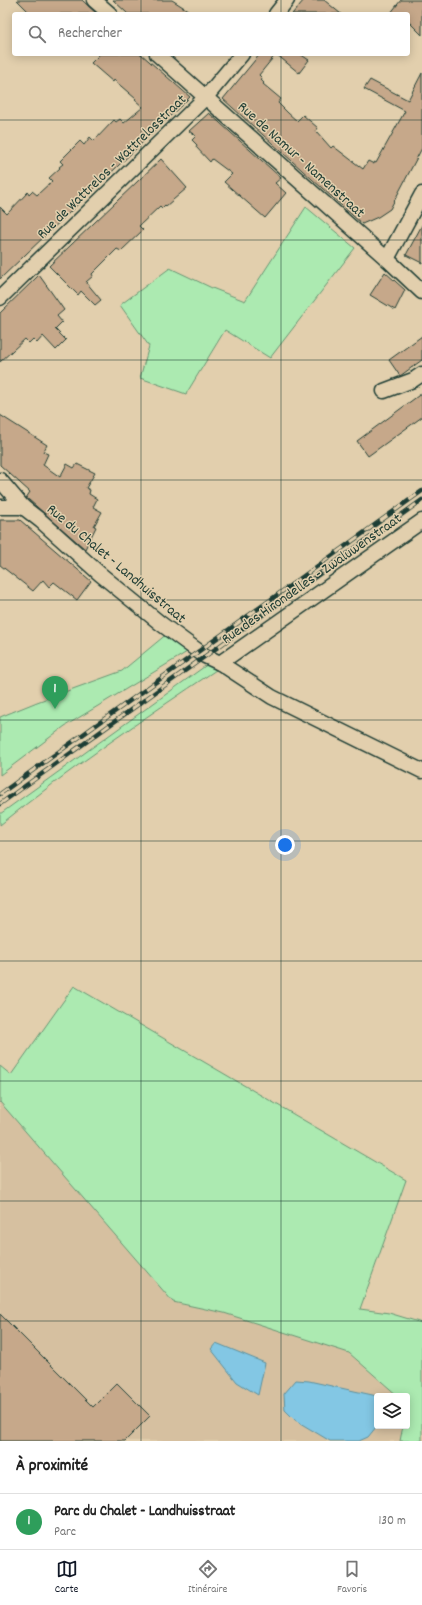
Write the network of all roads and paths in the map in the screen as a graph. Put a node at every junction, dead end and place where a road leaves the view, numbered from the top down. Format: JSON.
{"nodes":[{"id":1,"x":287,"y":0,"type":"edge"},
{"id":2,"x":98,"y":1,"type":"edge"},
{"id":3,"x":108,"y":12,"type":"edge"},
{"id":4,"x":278,"y":12,"type":"edge"},
{"id":5,"x":159,"y":56,"type":"edge"},
{"id":6,"x":240,"y":56,"type":"edge"},
{"id":7,"x":206,"y":97,"type":"junction"},
{"id":8,"x":422,"y":194,"type":"edge"},
{"id":9,"x":387,"y":259,"type":"junction"},
{"id":10,"x":422,"y":292,"type":"edge"},
{"id":11,"x":0,"y":298,"type":"edge"},
{"id":12,"x":422,"y":374,"type":"edge"},
{"id":13,"x":384,"y":392,"type":"dead end"},
{"id":14,"x":0,"y":480,"type":"edge"},
{"id":15,"x":0,"y":507,"type":"edge"},
{"id":16,"x":23,"y":507,"type":"junction"},
{"id":17,"x":422,"y":520,"type":"edge"},
{"id":18,"x":220,"y":664,"type":"junction"},
{"id":19,"x":422,"y":771,"type":"edge"}],
"edges":[{"from":1,"to":4,"type":"street"},
{"from":2,"to":3,"type":"street"},
{"from":5,"to":7,"type":"street","name":"Rue de Namur - Namenstraat"},
{"from":6,"to":7,"type":"street","name":"Rue de Wattrelos - Wattrelosstraat"},
{"from":7,"to":9,"type":"street","name":"Rue de Namur - Namenstraat"},
{"from":7,"to":11,"type":"street","name":"Rue de Wattrelos - Wattrelosstraat"},
{"from":8,"to":9,"type":"street"},
{"from":9,"to":10,"type":"street","name":"Rue de Namur - Namenstraat"},
{"from":12,"to":13,"type":"street"},
{"from":14,"to":16,"type":"street","name":"Rue du Chalet - Landhuisstraat"},
{"from":15,"to":16,"type":"street"},
{"from":16,"to":18,"type":"street","name":"Rue du Chalet - Landhuisstraat"},
{"from":17,"to":18,"type":"street","name":"Rue des Hirondelles - Zwaluwenstraat"},
{"from":18,"to":19,"type":"street","name":"Rue du Chalet - Landhuisstraat"}]}
